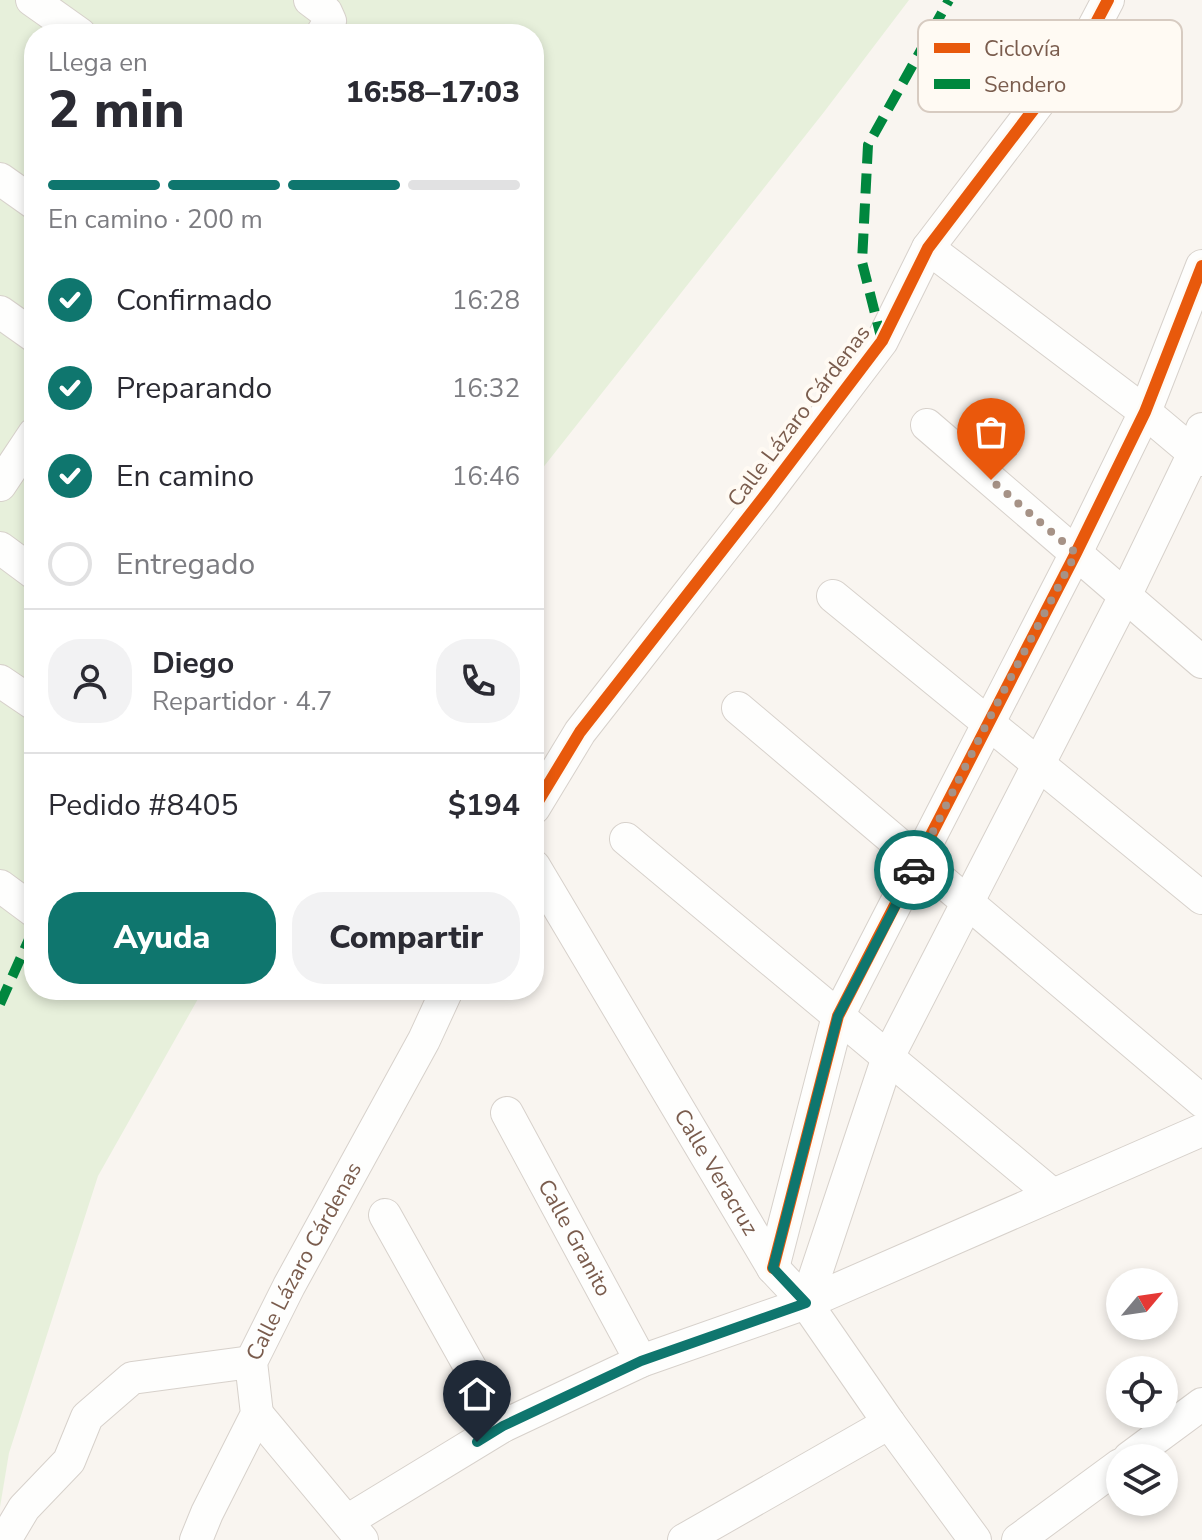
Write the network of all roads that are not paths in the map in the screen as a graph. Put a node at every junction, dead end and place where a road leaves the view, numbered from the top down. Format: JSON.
{"nodes":[{"id":1,"x":32,"y":0,"type":"edge"},
{"id":2,"x":1108,"y":0,"type":"edge"},
{"id":3,"x":1097,"y":20,"type":"edge"},
{"id":4,"x":66,"y":24,"type":"edge"},
{"id":5,"x":1032,"y":112,"type":"edge"},
{"id":6,"x":0,"y":179,"type":"edge"},
{"id":7,"x":24,"y":196,"type":"edge"},
{"id":8,"x":928,"y":248,"type":"junction"},
{"id":9,"x":1202,"y":266,"type":"edge"},
{"id":10,"x":0,"y":312,"type":"edge"},
{"id":11,"x":24,"y":329,"type":"edge"},
{"id":12,"x":1145,"y":412,"type":"junction"},
{"id":13,"x":927,"y":425,"type":"dead end"},
{"id":14,"x":1199,"y":448,"type":"edge"},
{"id":15,"x":24,"y":449,"type":"edge"},
{"id":16,"x":0,"y":485,"type":"edge"},
{"id":17,"x":0,"y":548,"type":"edge"},
{"id":18,"x":1076,"y":553,"type":"junction"},
{"id":19,"x":24,"y":566,"type":"edge"},
{"id":20,"x":833,"y":596,"type":"dead end"},
{"id":21,"x":1125,"y":596,"type":"junction"},
{"id":22,"x":1202,"y":662,"type":"edge"},
{"id":23,"x":0,"y":681,"type":"edge"},
{"id":24,"x":24,"y":697,"type":"edge"},
{"id":25,"x":738,"y":708,"type":"dead end"},
{"id":26,"x":987,"y":723,"type":"junction"},
{"id":27,"x":1038,"y":764,"type":"junction"},
{"id":28,"x":544,"y":791,"type":"edge"},
{"id":29,"x":626,"y":839,"type":"dead end"},
{"id":30,"x":918,"y":861,"type":"junction"},
{"id":31,"x":544,"y":883,"type":"edge"},
{"id":32,"x":0,"y":886,"type":"edge"},
{"id":33,"x":1202,"y":898,"type":"edge"},
{"id":34,"x":968,"y":903,"type":"junction"},
{"id":35,"x":24,"y":904,"type":"edge"},
{"id":36,"x":442,"y":1000,"type":"edge"},
{"id":37,"x":838,"y":1016,"type":"junction"},
{"id":38,"x":888,"y":1057,"type":"junction"},
{"id":39,"x":1202,"y":1101,"type":"edge"},
{"id":40,"x":507,"y":1113,"type":"dead end"},
{"id":41,"x":1202,"y":1130,"type":"edge"},
{"id":42,"x":1053,"y":1195,"type":"junction"},
{"id":43,"x":385,"y":1215,"type":"dead end"},
{"id":44,"x":773,"y":1268,"type":"junction"},
{"id":45,"x":806,"y":1303,"type":"junction"},
{"id":46,"x":641,"y":1361,"type":"junction"},
{"id":47,"x":251,"y":1362,"type":"junction"},
{"id":48,"x":1202,"y":1404,"type":"edge"},
{"id":49,"x":257,"y":1414,"type":"junction"},
{"id":50,"x":889,"y":1423,"type":"junction"},
{"id":51,"x":503,"y":1426,"type":"junction"},
{"id":52,"x":1148,"y":1444,"type":"edge"},
{"id":53,"x":1106,"y":1475,"type":"edge"},
{"id":54,"x":354,"y":1530,"type":"edge"},
{"id":55,"x":5,"y":1540,"type":"edge"},
{"id":56,"x":196,"y":1540,"type":"edge"},
{"id":57,"x":684,"y":1540,"type":"edge"},
{"id":58,"x":975,"y":1540,"type":"edge"},
{"id":59,"x":1018,"y":1540,"type":"edge"}],
"edges":[{"from":1,"to":4,"type":"street"},
{"from":2,"to":3,"type":"street","name":"Calle Lázaro Cárdenas"},
{"from":5,"to":8,"type":"street","name":"Calle Lázaro Cárdenas"},
{"from":6,"to":7,"type":"street"},
{"from":8,"to":12,"type":"street"},
{"from":8,"to":28,"type":"street","name":"Calle Lázaro Cárdenas"},
{"from":9,"to":12,"type":"street"},
{"from":10,"to":11,"type":"street"},
{"from":12,"to":14,"type":"street"},
{"from":12,"to":18,"type":"street"},
{"from":13,"to":18,"type":"street"},
{"from":14,"to":21,"type":"street"},
{"from":15,"to":16,"type":"street"},
{"from":17,"to":19,"type":"street"},
{"from":18,"to":21,"type":"street"},
{"from":18,"to":26,"type":"street"},
{"from":20,"to":26,"type":"street"},
{"from":21,"to":22,"type":"street"},
{"from":21,"to":27,"type":"street"},
{"from":23,"to":24,"type":"street"},
{"from":25,"to":30,"type":"street"},
{"from":26,"to":27,"type":"street"},
{"from":26,"to":30,"type":"street"},
{"from":27,"to":33,"type":"street"},
{"from":27,"to":34,"type":"street"},
{"from":29,"to":37,"type":"street"},
{"from":30,"to":34,"type":"street"},
{"from":30,"to":37,"type":"street"},
{"from":31,"to":44,"type":"street","name":"Calle Veracruz"},
{"from":32,"to":35,"type":"street"},
{"from":34,"to":38,"type":"street"},
{"from":34,"to":39,"type":"street"},
{"from":36,"to":47,"type":"street","name":"Calle Lázaro Cárdenas"},
{"from":37,"to":38,"type":"street"},
{"from":37,"to":44,"type":"street"},
{"from":38,"to":42,"type":"street"},
{"from":38,"to":45,"type":"street"},
{"from":40,"to":46,"type":"street","name":"Calle Granito"},
{"from":41,"to":42,"type":"street"},
{"from":42,"to":45,"type":"street"},
{"from":43,"to":51,"type":"street"},
{"from":44,"to":45,"type":"street","name":"Calle Veracruz"},
{"from":45,"to":46,"type":"street"},
{"from":45,"to":50,"type":"street","name":"Calle Veracruz"},
{"from":46,"to":51,"type":"street"},
{"from":47,"to":49,"type":"street","name":"Calle Lázaro Cárdenas"},
{"from":47,"to":55,"type":"street"},
{"from":48,"to":52,"type":"street"},
{"from":49,"to":54,"type":"street"},
{"from":49,"to":56,"type":"street"},
{"from":50,"to":57,"type":"street"},
{"from":50,"to":58,"type":"street","name":"Calle Veracruz"},
{"from":51,"to":54,"type":"street"},
{"from":53,"to":59,"type":"street"}]}
